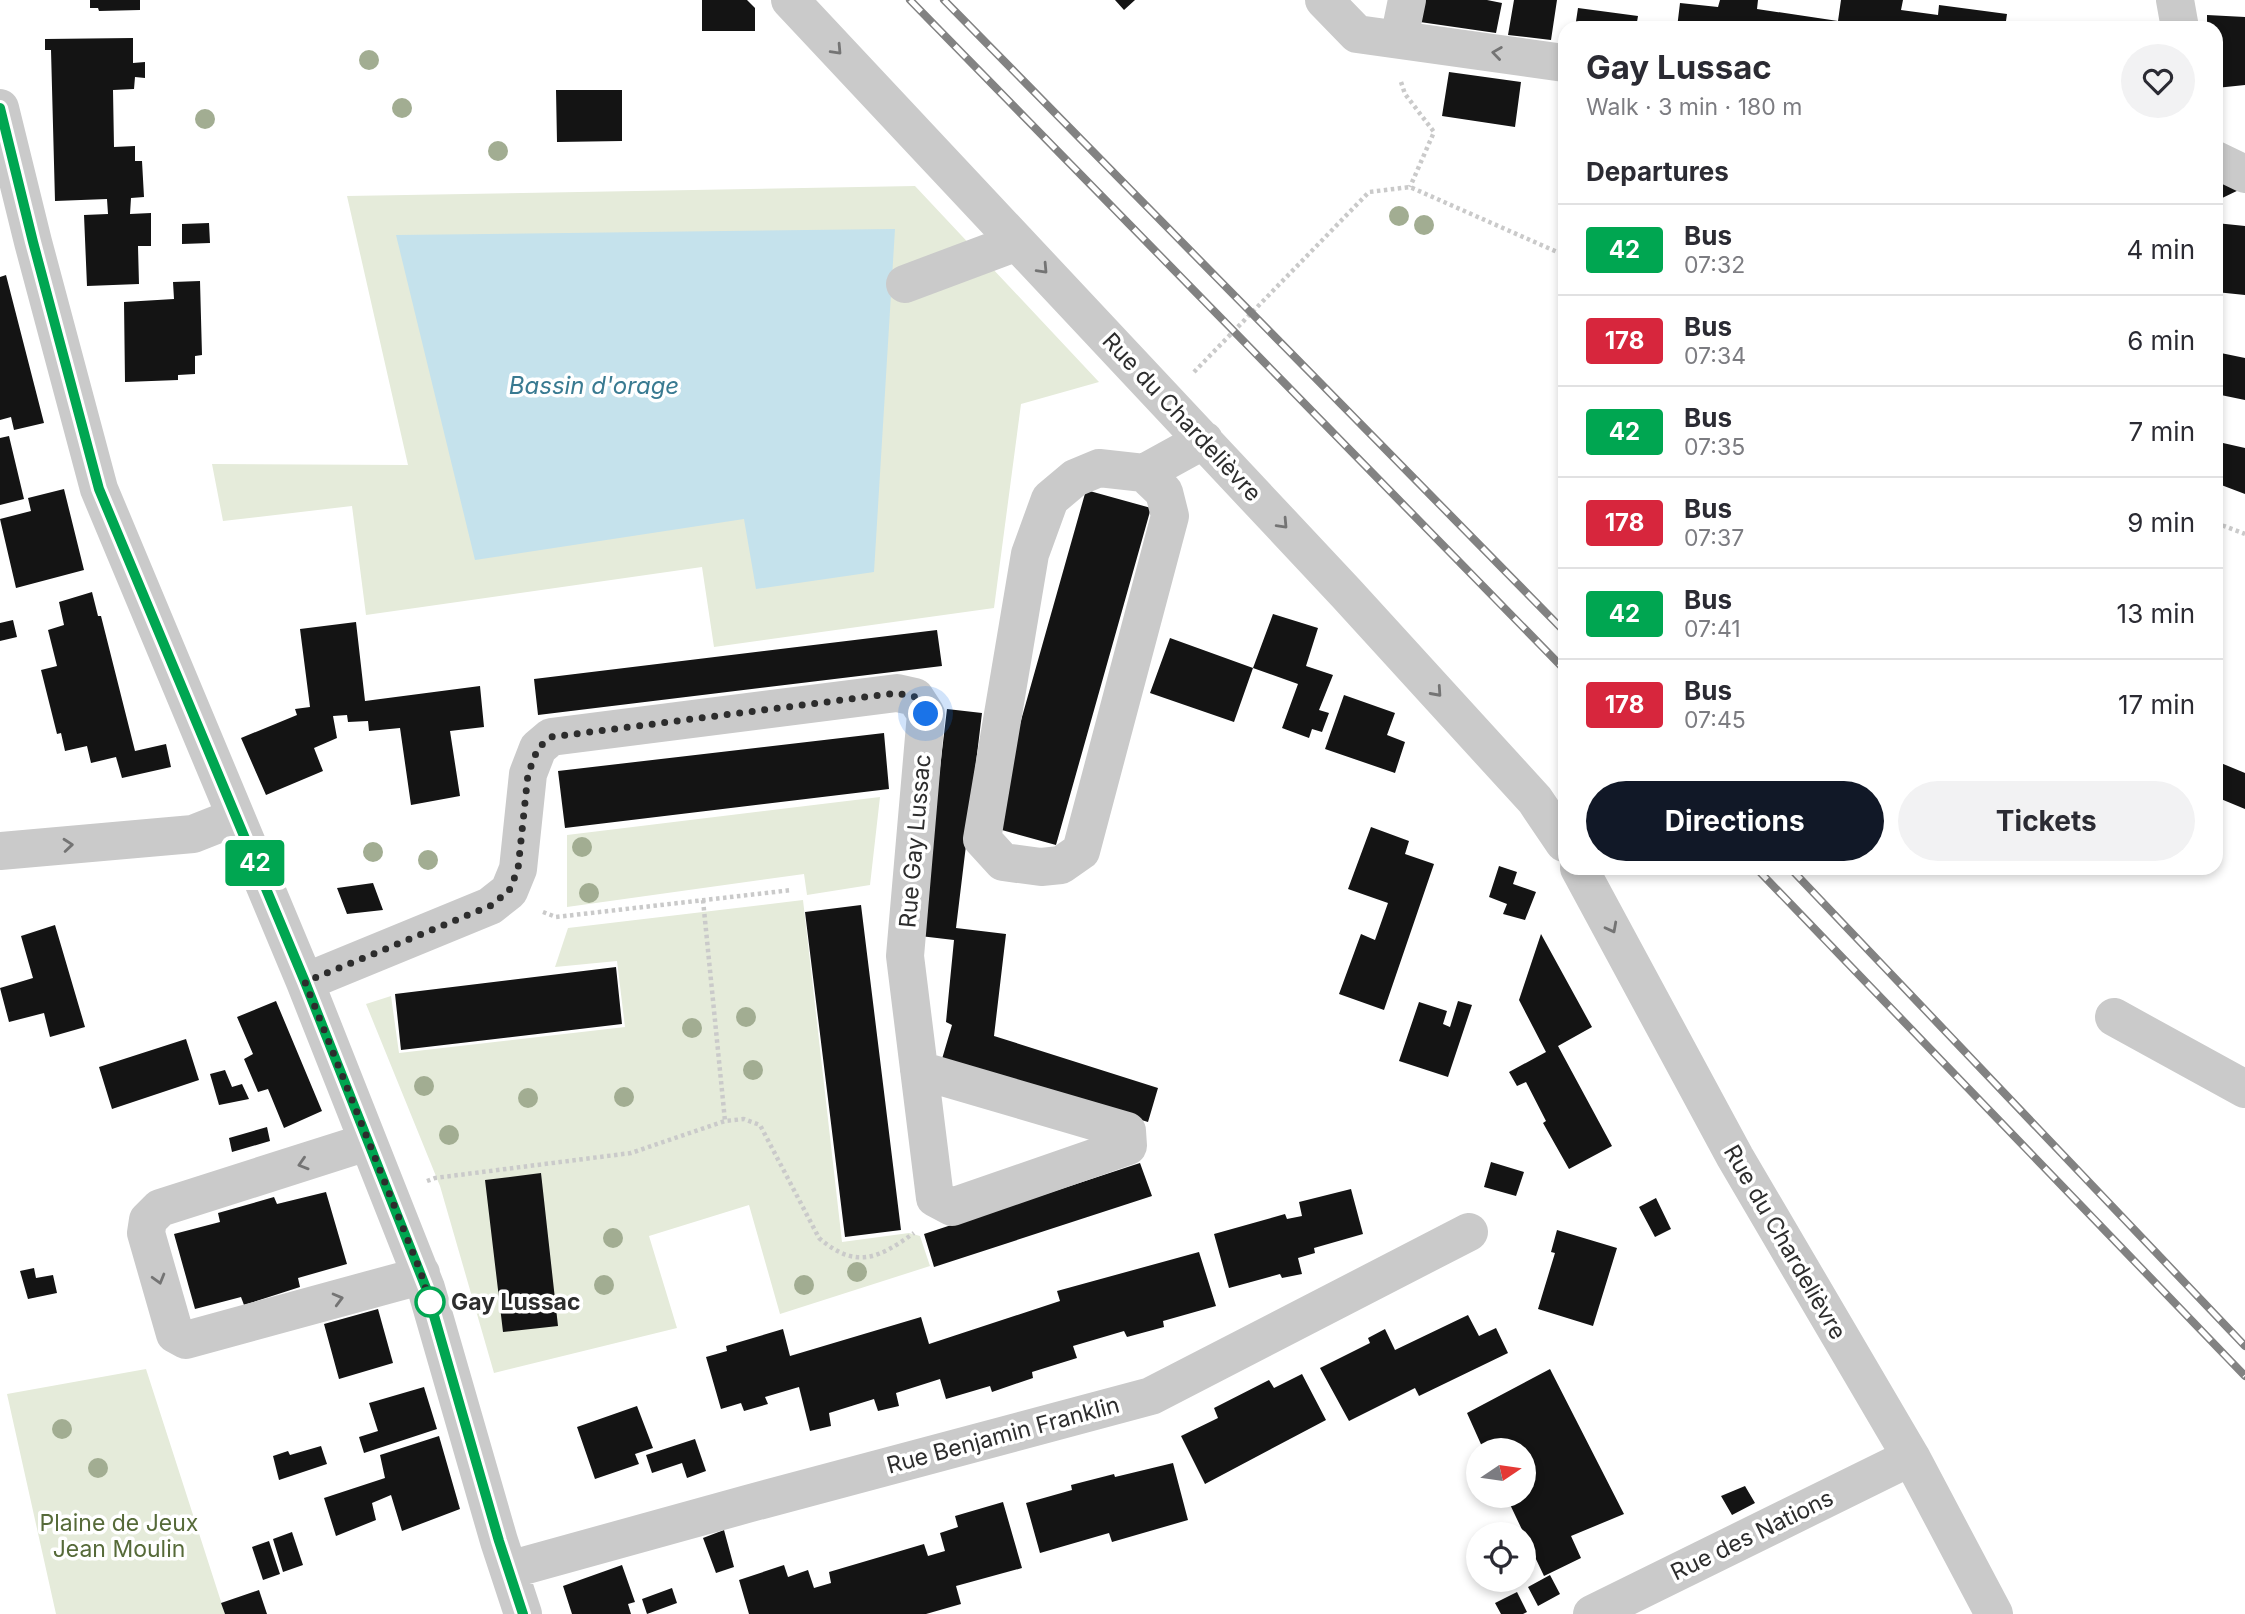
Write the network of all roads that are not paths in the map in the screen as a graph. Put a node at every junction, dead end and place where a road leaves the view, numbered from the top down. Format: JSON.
{"nodes":[{"id":1,"x":790,"y":0,"type":"edge"},
{"id":2,"x":1324,"y":0,"type":"edge"},
{"id":3,"x":1407,"y":0,"type":"edge"},
{"id":4,"x":2175,"y":0,"type":"edge"},
{"id":5,"x":2179,"y":21,"type":"edge"},
{"id":6,"x":1399,"y":39,"type":"junction"},
{"id":7,"x":1558,"y":62,"type":"edge"},
{"id":8,"x":0,"y":108,"type":"edge"},
{"id":9,"x":2223,"y":163,"type":"edge"},
{"id":10,"x":2245,"y":174,"type":"edge"},
{"id":11,"x":1017,"y":242,"type":"junction"},
{"id":12,"x":905,"y":284,"type":"dead end"},
{"id":13,"x":1204,"y":440,"type":"junction"},
{"id":14,"x":1144,"y":473,"type":"junction"},
{"id":15,"x":236,"y":817,"type":"junction"},
{"id":16,"x":1558,"y":834,"type":"edge"},
{"id":17,"x":0,"y":851,"type":"edge"},
{"id":18,"x":1583,"y":875,"type":"edge"},
{"id":19,"x":305,"y":982,"type":"junction"},
{"id":20,"x":2114,"y":1017,"type":"dead end"},
{"id":21,"x":919,"y":1070,"type":"junction"},
{"id":22,"x":2245,"y":1089,"type":"edge"},
{"id":23,"x":368,"y":1142,"type":"junction"},
{"id":24,"x":1469,"y":1232,"type":"dead end"},
{"id":25,"x":421,"y":1273,"type":"junction"},
{"id":26,"x":1912,"y":1457,"type":"junction"},
{"id":27,"x":509,"y":1570,"type":"junction"},
{"id":28,"x":523,"y":1614,"type":"edge"},
{"id":29,"x":1592,"y":1614,"type":"edge"},
{"id":30,"x":1994,"y":1614,"type":"edge"}],
"edges":[{"from":1,"to":11,"type":"street","name":"Rue du Chardelièvre","one_way":true},
{"from":2,"to":6,"type":"street"},
{"from":3,"to":6,"type":"street"},
{"from":4,"to":5,"type":"street"},
{"from":7,"to":6,"type":"street","one_way":true},
{"from":8,"to":15,"type":"street"},
{"from":9,"to":10,"type":"street"},
{"from":11,"to":12,"type":"street"},
{"from":11,"to":13,"type":"street","name":"Rue du Chardelièvre","one_way":true},
{"from":13,"to":14,"type":"street"},
{"from":13,"to":16,"type":"street","name":"Rue du Chardelièvre","one_way":true},
{"from":14,"to":14,"type":"street"},
{"from":17,"to":15,"type":"street","one_way":true},
{"from":15,"to":19,"type":"street"},
{"from":18,"to":26,"type":"street","name":"Rue du Chardelièvre","one_way":true},
{"from":19,"to":21,"type":"street","name":"Rue Gay Lussac"},
{"from":19,"to":23,"type":"street"},
{"from":20,"to":22,"type":"street"},
{"from":21,"to":21,"type":"street","name":"Rue Gay Lussac"},
{"from":23,"to":25,"type":"street"},
{"from":23,"to":25,"type":"street","one_way":true},
{"from":24,"to":27,"type":"street","name":"Rue Benjamin Franklin"},
{"from":25,"to":27,"type":"street"},
{"from":26,"to":29,"type":"street","name":"Rue des Nations"},
{"from":26,"to":30,"type":"street","name":"Rue du Chardelièvre"},
{"from":27,"to":28,"type":"street"}]}
